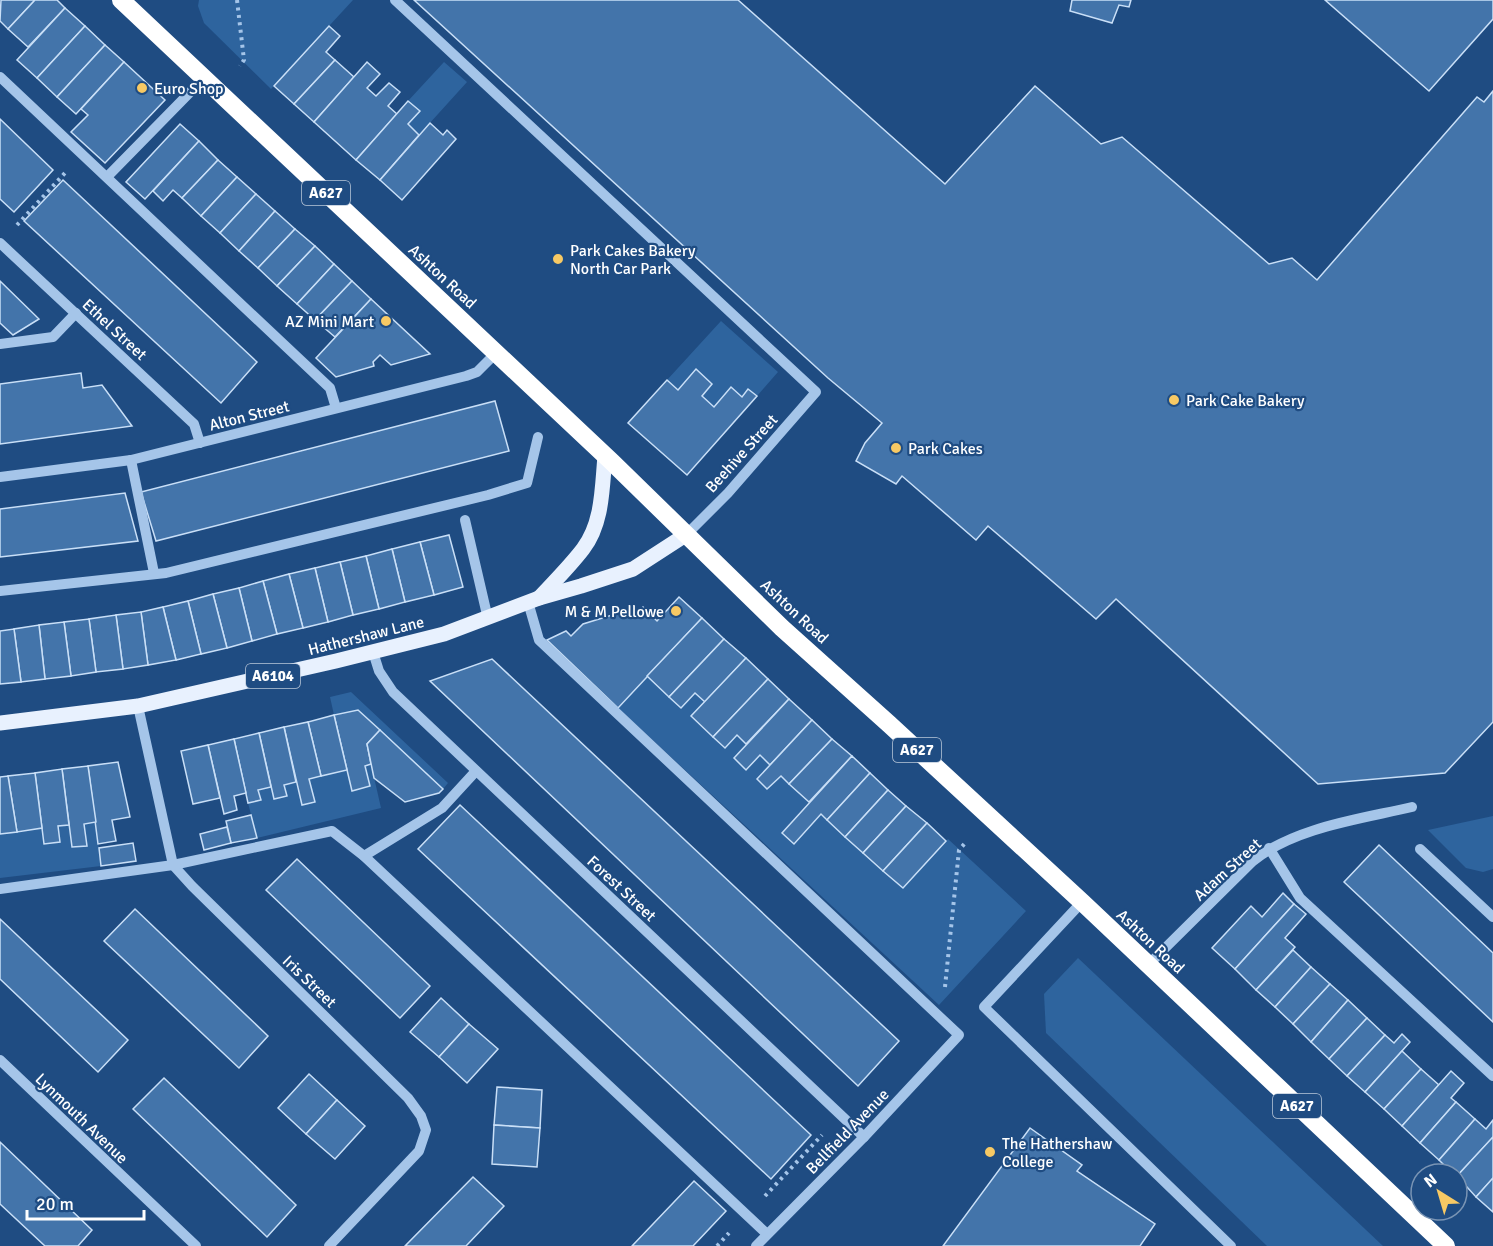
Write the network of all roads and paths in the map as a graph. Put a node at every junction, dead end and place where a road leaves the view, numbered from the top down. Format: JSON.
{"nodes":[{"id":1,"x":237,"y":0,"type":"edge"},
{"id":2,"x":395,"y":0,"type":"edge"},
{"id":3,"x":130,"y":3,"type":"edge"},
{"id":4,"x":240,"y":66,"type":"dead end"},
{"id":5,"x":0,"y":77,"type":"edge"},
{"id":6,"x":204,"y":78,"type":"junction"},
{"id":7,"x":82,"y":154,"type":"junction"},
{"id":8,"x":107,"y":177,"type":"junction"},
{"id":9,"x":0,"y":243,"type":"edge"},
{"id":10,"x":76,"y":313,"type":"junction"},
{"id":11,"x":0,"y":344,"type":"edge"},
{"id":12,"x":496,"y":352,"type":"junction"},
{"id":13,"x":336,"y":408,"type":"junction"},
{"id":14,"x":538,"y":437,"type":"dead end"},
{"id":15,"x":200,"y":443,"type":"junction"},
{"id":16,"x":605,"y":456,"type":"junction"},
{"id":17,"x":131,"y":460,"type":"junction"},
{"id":18,"x":0,"y":477,"type":"edge"},
{"id":19,"x":465,"y":520,"type":"dead end"},
{"id":20,"x":687,"y":534,"type":"junction"},
{"id":21,"x":154,"y":573,"type":"junction"},
{"id":22,"x":0,"y":591,"type":"edge"},
{"id":23,"x":534,"y":600,"type":"junction"},
{"id":24,"x":488,"y":619,"type":"junction"},
{"id":25,"x":374,"y":652,"type":"junction"},
{"id":26,"x":138,"y":706,"type":"junction"},
{"id":27,"x":0,"y":723,"type":"edge"},
{"id":28,"x":476,"y":771,"type":"junction"},
{"id":29,"x":1412,"y":807,"type":"dead end"},
{"id":30,"x":967,"y":840,"type":"dead end"},
{"id":31,"x":1269,"y":848,"type":"junction"},
{"id":32,"x":1420,"y":849,"type":"dead end"},
{"id":33,"x":364,"y":856,"type":"junction"},
{"id":34,"x":173,"y":865,"type":"junction"},
{"id":35,"x":0,"y":889,"type":"edge"},
{"id":36,"x":1082,"y":902,"type":"junction"},
{"id":37,"x":1493,"y":917,"type":"edge"},
{"id":38,"x":1149,"y":965,"type":"junction"},
{"id":39,"x":944,"y":997,"type":"dead end"},
{"id":40,"x":0,"y":1060,"type":"edge"},
{"id":41,"x":1493,"y":1076,"type":"edge"},
{"id":42,"x":822,"y":1135,"type":"dead end"},
{"id":43,"x":864,"y":1137,"type":"junction"},
{"id":44,"x":758,"y":1203,"type":"dead end"},
{"id":45,"x":734,"y":1228,"type":"dead end"},
{"id":46,"x":767,"y":1234,"type":"junction"},
{"id":47,"x":195,"y":1246,"type":"edge"},
{"id":48,"x":329,"y":1246,"type":"edge"},
{"id":49,"x":717,"y":1246,"type":"edge"},
{"id":50,"x":756,"y":1246,"type":"edge"},
{"id":51,"x":1231,"y":1246,"type":"edge"},
{"id":52,"x":1446,"y":1246,"type":"edge"}],
"edges":[{"from":1,"to":4,"type":"path"},
{"from":2,"to":20,"type":"street","name":"Beehive Street"},
{"from":3,"to":6,"type":"highway","name":"Ashton Road","number":"A627"},
{"from":5,"to":7,"type":"street"},
{"from":6,"to":8,"type":"street"},
{"from":6,"to":12,"type":"highway","name":"Ashton Road","number":"A627"},
{"from":7,"to":8,"type":"street"},
{"from":7,"to":9,"type":"path"},
{"from":8,"to":13,"type":"street"},
{"from":9,"to":10,"type":"street","name":"Ethel Street"},
{"from":10,"to":11,"type":"street"},
{"from":10,"to":15,"type":"street","name":"Ethel Street"},
{"from":12,"to":13,"type":"street","name":"Alton Street"},
{"from":12,"to":16,"type":"highway","name":"Ashton Road","number":"A627"},
{"from":13,"to":15,"type":"street","name":"Alton Street"},
{"from":14,"to":21,"type":"street"},
{"from":15,"to":17,"type":"street","name":"Alton Street"},
{"from":16,"to":20,"type":"highway","name":"Ashton Road","number":"A627"},
{"from":16,"to":23,"type":"main road"},
{"from":17,"to":18,"type":"street","name":"Alton Street"},
{"from":17,"to":21,"type":"street"},
{"from":19,"to":24,"type":"street"},
{"from":20,"to":23,"type":"main road","name":"Hathershaw Lane","number":"A6104"},
{"from":20,"to":36,"type":"highway","name":"Ashton Road","number":"A627"},
{"from":21,"to":22,"type":"street"},
{"from":23,"to":24,"type":"main road","name":"Hathershaw Lane","number":"A6104"},
{"from":23,"to":43,"type":"street","name":"Bellfield Avenue"},
{"from":24,"to":25,"type":"main road","name":"Hathershaw Lane","number":"A6104"},
{"from":25,"to":26,"type":"main road","name":"Hathershaw Lane","number":"A6104"},
{"from":25,"to":28,"type":"street","name":"Forest Street"},
{"from":26,"to":27,"type":"main road","name":"Hathershaw Lane","number":"A6104"},
{"from":26,"to":34,"type":"street"},
{"from":28,"to":33,"type":"street"},
{"from":28,"to":43,"type":"street","name":"Forest Street"},
{"from":29,"to":31,"type":"street","name":"Adam Street"},
{"from":30,"to":39,"type":"path"},
{"from":31,"to":38,"type":"street","name":"Adam Street"},
{"from":31,"to":41,"type":"street"},
{"from":32,"to":37,"type":"street"},
{"from":33,"to":34,"type":"street"},
{"from":33,"to":46,"type":"street"},
{"from":34,"to":35,"type":"street"},
{"from":34,"to":48,"type":"street","name":"Iris Street"},
{"from":36,"to":38,"type":"highway","name":"Ashton Road","number":"A627"},
{"from":36,"to":51,"type":"street"},
{"from":38,"to":52,"type":"highway","name":"Ashton Road","number":"A627"},
{"from":40,"to":47,"type":"street","name":"Lynmouth Avenue"},
{"from":42,"to":44,"type":"path"},
{"from":43,"to":46,"type":"street","name":"Bellfield Avenue"},
{"from":45,"to":49,"type":"path"},
{"from":46,"to":50,"type":"street","name":"Bellfield Avenue"}]}
